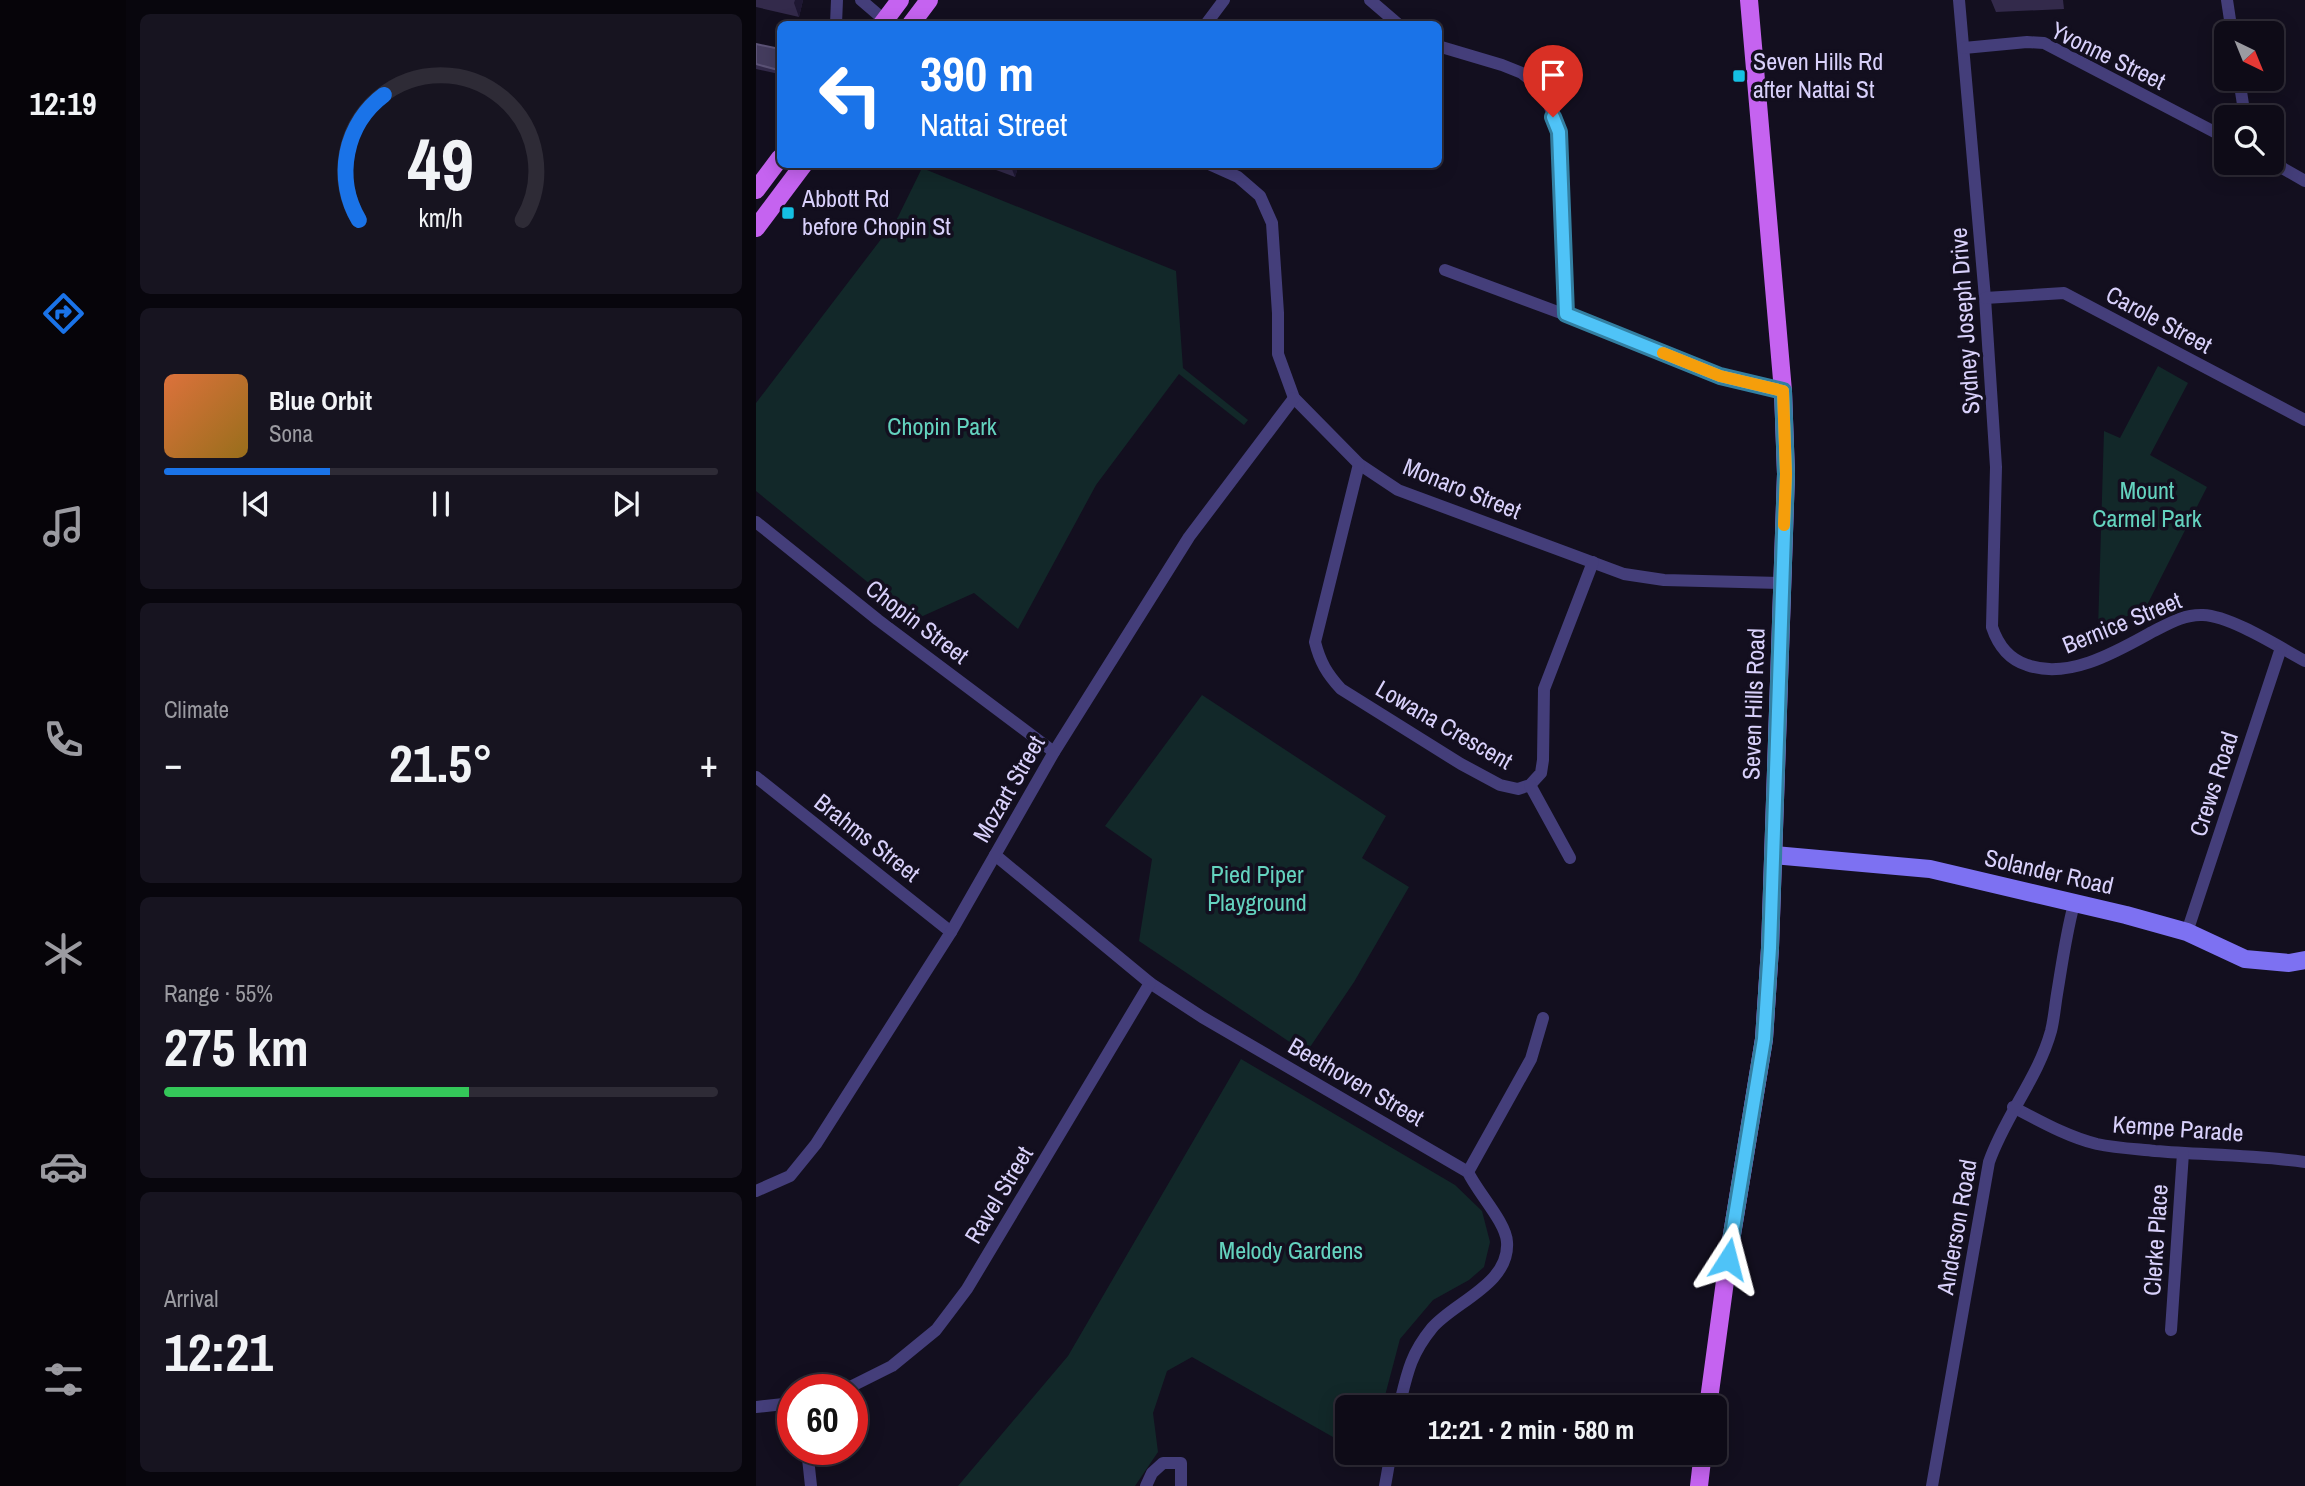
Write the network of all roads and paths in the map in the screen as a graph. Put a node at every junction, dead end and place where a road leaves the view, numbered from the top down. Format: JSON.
{"nodes":[{"id":1,"x":837,"y":0,"type":"edge"},
{"id":2,"x":861,"y":0,"type":"edge"},
{"id":3,"x":900,"y":0,"type":"edge"},
{"id":4,"x":929,"y":0,"type":"edge"},
{"id":5,"x":1224,"y":0,"type":"edge"},
{"id":6,"x":1370,"y":0,"type":"edge"},
{"id":7,"x":1749,"y":0,"type":"edge"},
{"id":8,"x":1959,"y":0,"type":"edge"},
{"id":9,"x":2227,"y":0,"type":"edge"},
{"id":10,"x":836,"y":21,"type":"edge"},
{"id":11,"x":883,"y":21,"type":"edge"},
{"id":12,"x":886,"y":21,"type":"edge"},
{"id":13,"x":913,"y":21,"type":"edge"},
{"id":14,"x":1208,"y":21,"type":"edge"},
{"id":15,"x":1394,"y":21,"type":"edge"},
{"id":16,"x":2230,"y":21,"type":"edge"},
{"id":17,"x":1442,"y":47,"type":"edge"},
{"id":18,"x":1964,"y":48,"type":"junction"},
{"id":19,"x":2214,"y":132,"type":"edge"},
{"id":20,"x":777,"y":162,"type":"edge"},
{"id":21,"x":801,"y":168,"type":"edge"},
{"id":22,"x":1218,"y":168,"type":"edge"},
{"id":23,"x":2284,"y":169,"type":"edge"},
{"id":24,"x":2305,"y":181,"type":"edge"},
{"id":25,"x":756,"y":190,"type":"edge"},
{"id":26,"x":756,"y":228,"type":"edge"},
{"id":27,"x":1445,"y":270,"type":"dead end"},
{"id":28,"x":1986,"y":298,"type":"junction"},
{"id":29,"x":1566,"y":314,"type":"junction"},
{"id":30,"x":1783,"y":391,"type":"junction"},
{"id":31,"x":1294,"y":398,"type":"junction"},
{"id":32,"x":2305,"y":420,"type":"edge"},
{"id":33,"x":1359,"y":464,"type":"junction"},
{"id":34,"x":756,"y":522,"type":"edge"},
{"id":35,"x":1593,"y":562,"type":"junction"},
{"id":36,"x":1783,"y":583,"type":"junction"},
{"id":37,"x":1996,"y":640,"type":"joint"},
{"id":38,"x":2281,"y":649,"type":"junction"},
{"id":39,"x":2305,"y":661,"type":"edge"},
{"id":40,"x":1055,"y":752,"type":"junction"},
{"id":41,"x":756,"y":777,"type":"edge"},
{"id":42,"x":1530,"y":785,"type":"junction"},
{"id":43,"x":995,"y":855,"type":"junction"},
{"id":44,"x":1774,"y":855,"type":"junction"},
{"id":45,"x":1570,"y":858,"type":"dead end"},
{"id":46,"x":2074,"y":904,"type":"junction"},
{"id":47,"x":951,"y":932,"type":"junction"},
{"id":48,"x":2188,"y":932,"type":"junction"},
{"id":49,"x":2305,"y":960,"type":"edge"},
{"id":50,"x":1150,"y":984,"type":"junction"},
{"id":51,"x":1543,"y":1018,"type":"dead end"},
{"id":52,"x":2013,"y":1107,"type":"junction"},
{"id":53,"x":2183,"y":1153,"type":"junction"},
{"id":54,"x":2305,"y":1162,"type":"edge"},
{"id":55,"x":1468,"y":1171,"type":"junction"},
{"id":56,"x":756,"y":1191,"type":"edge"},
{"id":57,"x":2171,"y":1330,"type":"dead end"},
{"id":58,"x":868,"y":1378,"type":"edge"},
{"id":59,"x":1402,"y":1395,"type":"edge"},
{"id":60,"x":1710,"y":1395,"type":"edge"},
{"id":61,"x":777,"y":1405,"type":"edge"},
{"id":62,"x":756,"y":1407,"type":"edge"},
{"id":63,"x":809,"y":1465,"type":"edge"},
{"id":64,"x":1389,"y":1465,"type":"edge"},
{"id":65,"x":1701,"y":1465,"type":"edge"},
{"id":66,"x":811,"y":1486,"type":"edge"},
{"id":67,"x":1146,"y":1486,"type":"edge"},
{"id":68,"x":1181,"y":1486,"type":"edge"},
{"id":69,"x":1385,"y":1486,"type":"edge"},
{"id":70,"x":1699,"y":1486,"type":"edge"},
{"id":71,"x":1932,"y":1486,"type":"edge"}],
"edges":[{"from":1,"to":10,"type":"street"},
{"from":2,"to":11,"type":"street"},
{"from":3,"to":12,"type":"main road"},
{"from":4,"to":13,"type":"main road"},
{"from":5,"to":14,"type":"street"},
{"from":6,"to":15,"type":"street"},
{"from":7,"to":30,"type":"main road","name":"Seven Hills Road"},
{"from":8,"to":18,"type":"street","name":"Sydney Joseph Drive"},
{"from":9,"to":16,"type":"street"},
{"from":17,"to":29,"type":"street"},
{"from":18,"to":19,"type":"street","name":"Yvonne Street"},
{"from":18,"to":28,"type":"street","name":"Sydney Joseph Drive"},
{"from":20,"to":25,"type":"main road"},
{"from":21,"to":26,"type":"main road"},
{"from":22,"to":31,"type":"street","name":"Monaro Street"},
{"from":23,"to":24,"type":"street"},
{"from":27,"to":29,"type":"street"},
{"from":28,"to":32,"type":"street","name":"Carole Street"},
{"from":28,"to":37,"type":"street","name":"Sydney Joseph Drive"},
{"from":29,"to":30,"type":"street"},
{"from":30,"to":36,"type":"main road","name":"Seven Hills Road"},
{"from":31,"to":33,"type":"street","name":"Monaro Street"},
{"from":31,"to":40,"type":"street","name":"Mozart Street"},
{"from":33,"to":35,"type":"street","name":"Monaro Street"},
{"from":33,"to":42,"type":"street","name":"Lowana Crescent"},
{"from":34,"to":40,"type":"street","name":"Chopin Street"},
{"from":35,"to":36,"type":"street","name":"Monaro Street"},
{"from":35,"to":42,"type":"street","name":"Lowana Crescent"},
{"from":36,"to":44,"type":"main road","name":"Seven Hills Road"},
{"from":37,"to":38,"type":"street","name":"Bernice Street"},
{"from":38,"to":39,"type":"street","name":"Bernice Street"},
{"from":38,"to":48,"type":"street","name":"Crews Road"},
{"from":40,"to":43,"type":"street","name":"Mozart Street"},
{"from":41,"to":47,"type":"street","name":"Brahms Street"},
{"from":42,"to":45,"type":"street"},
{"from":43,"to":47,"type":"street","name":"Mozart Street"},
{"from":43,"to":50,"type":"street","name":"Beethoven Street"},
{"from":44,"to":46,"type":"street","name":"Solander Road"},
{"from":44,"to":60,"type":"main road","name":"Seven Hills Road"},
{"from":46,"to":48,"type":"street","name":"Solander Road"},
{"from":46,"to":52,"type":"street","name":"Anderson Road"},
{"from":47,"to":56,"type":"street","name":"Mozart Street"},
{"from":48,"to":49,"type":"street","name":"Solander Road"},
{"from":50,"to":55,"type":"street","name":"Beethoven Street"},
{"from":50,"to":58,"type":"street","name":"Ravel Street"},
{"from":51,"to":55,"type":"street"},
{"from":52,"to":53,"type":"street","name":"Kempe Parade"},
{"from":52,"to":71,"type":"street","name":"Anderson Road"},
{"from":53,"to":54,"type":"street","name":"Kempe Parade"},
{"from":53,"to":57,"type":"street","name":"Clerke Place"},
{"from":55,"to":59,"type":"street","name":"Beethoven Street"},
{"from":61,"to":62,"type":"street"},
{"from":63,"to":66,"type":"street"},
{"from":64,"to":69,"type":"street"},
{"from":65,"to":70,"type":"main road"},
{"from":67,"to":68,"type":"street"}]}
